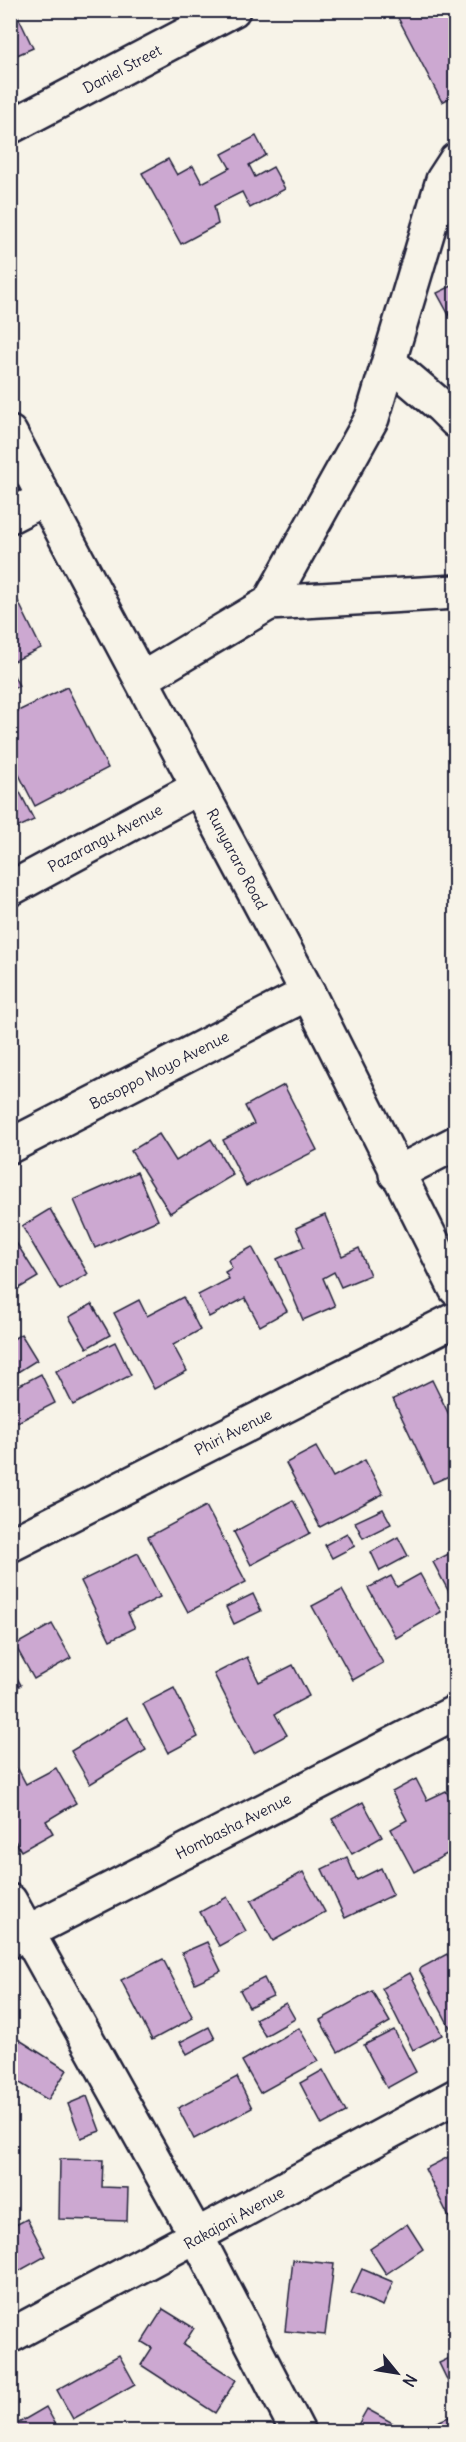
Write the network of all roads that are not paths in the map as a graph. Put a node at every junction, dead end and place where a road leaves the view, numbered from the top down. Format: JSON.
{"nodes":[{"id":1,"x":232,"y":10,"type":"edge"},
{"id":2,"x":10,"y":127,"type":"edge"},
{"id":3,"x":456,"y":160,"type":"edge"},
{"id":4,"x":389,"y":362,"type":"junction"},
{"id":5,"x":456,"y":421,"type":"edge"},
{"id":6,"x":10,"y":433,"type":"edge"},
{"id":7,"x":45,"y":498,"type":"junction"},
{"id":8,"x":10,"y":516,"type":"edge"},
{"id":9,"x":456,"y":592,"type":"edge"},
{"id":10,"x":269,"y":603,"type":"junction"},
{"id":11,"x":142,"y":679,"type":"junction"},
{"id":12,"x":199,"y":787,"type":"junction"},
{"id":13,"x":10,"y":889,"type":"edge"},
{"id":14,"x":308,"y":993,"type":"junction"},
{"id":15,"x":456,"y":1143,"type":"edge"},
{"id":16,"x":10,"y":1146,"type":"edge"},
{"id":17,"x":396,"y":1174,"type":"junction"},
{"id":18,"x":456,"y":1289,"type":"edge"},
{"id":19,"x":456,"y":1319,"type":"edge"},
{"id":20,"x":10,"y":1545,"type":"edge"},
{"id":21,"x":456,"y":1712,"type":"edge"},
{"id":22,"x":10,"y":1901,"type":"edge"},
{"id":23,"x":19,"y":1936,"type":"edge"},
{"id":24,"x":456,"y":2096,"type":"edge"},
{"id":25,"x":197,"y":2238,"type":"junction"},
{"id":26,"x":10,"y":2336,"type":"edge"},
{"id":27,"x":298,"y":2432,"type":"edge"}],
"edges":[{"from":1,"to":2,"type":"street","name":"Daniel Street"},
{"from":3,"to":4,"type":"street"},
{"from":4,"to":5,"type":"street"},
{"from":4,"to":10,"type":"street"},
{"from":6,"to":7,"type":"street","name":"Runyararo Road"},
{"from":7,"to":8,"type":"street"},
{"from":7,"to":11,"type":"street","name":"Runyararo Road"},
{"from":9,"to":10,"type":"street"},
{"from":10,"to":11,"type":"street"},
{"from":11,"to":12,"type":"street","name":"Runyararo Road"},
{"from":12,"to":13,"type":"street","name":"Pazarangu Avenue"},
{"from":12,"to":14,"type":"street","name":"Runyararo Road"},
{"from":14,"to":16,"type":"street","name":"Basoppo Moyo Avenue"},
{"from":14,"to":17,"type":"street","name":"Runyararo Road"},
{"from":15,"to":17,"type":"street"},
{"from":17,"to":18,"type":"street","name":"Runyararo Road"},
{"from":19,"to":20,"type":"street","name":"Phiri Avenue"},
{"from":21,"to":23,"type":"street","name":"Hombasha Avenue"},
{"from":22,"to":23,"type":"street"},
{"from":23,"to":25,"type":"street"},
{"from":24,"to":25,"type":"street","name":"Rakajani Avenue"},
{"from":25,"to":26,"type":"street","name":"Rakajani Avenue"},
{"from":25,"to":27,"type":"street"}]}
